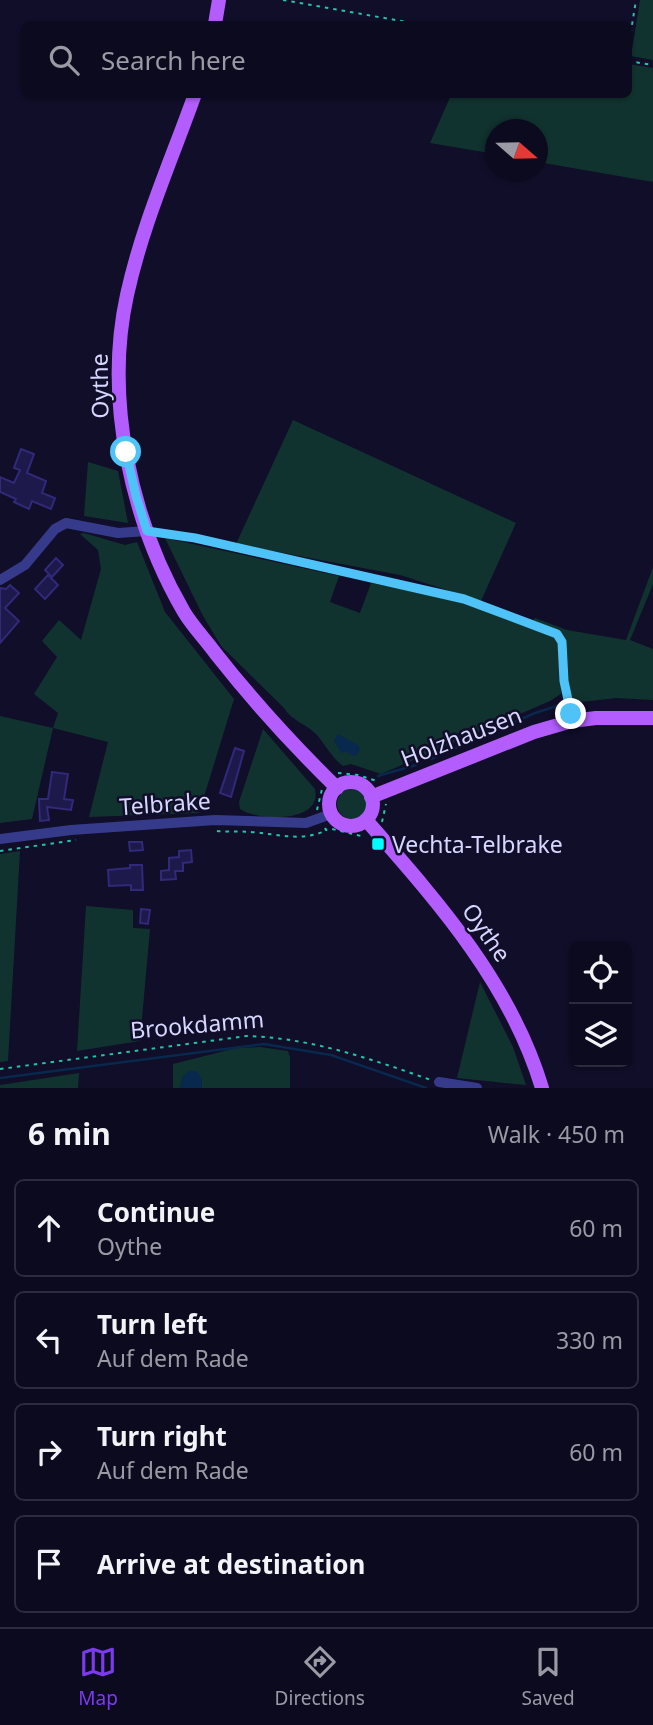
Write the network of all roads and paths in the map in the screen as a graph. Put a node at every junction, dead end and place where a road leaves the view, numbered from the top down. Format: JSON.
{"nodes":[{"id":1,"x":219,"y":0,"type":"edge"},
{"id":2,"x":283,"y":0,"type":"edge"},
{"id":3,"x":636,"y":0,"type":"edge"},
{"id":4,"x":216,"y":21,"type":"edge"},
{"id":5,"x":401,"y":21,"type":"edge"},
{"id":6,"x":632,"y":25,"type":"edge"},
{"id":7,"x":632,"y":62,"type":"edge"},
{"id":8,"x":653,"y":65,"type":"edge"},
{"id":9,"x":194,"y":98,"type":"edge"},
{"id":10,"x":147,"y":531,"type":"junction"},
{"id":11,"x":0,"y":580,"type":"edge"},
{"id":12,"x":653,"y":718,"type":"edge"},
{"id":13,"x":572,"y":721,"type":"junction"},
{"id":14,"x":321,"y":785,"type":"dead end"},
{"id":15,"x":337,"y":788,"type":"junction"},
{"id":16,"x":372,"y":797,"type":"junction"},
{"id":17,"x":326,"y":816,"type":"junction"},
{"id":18,"x":366,"y":820,"type":"junction"},
{"id":19,"x":207,"y":828,"type":"dead end"},
{"id":20,"x":326,"y":830,"type":"junction"},
{"id":21,"x":82,"y":838,"type":"dead end"},
{"id":22,"x":367,"y":838,"type":"dead end"},
{"id":23,"x":0,"y":839,"type":"edge"},
{"id":24,"x":0,"y":851,"type":"edge"},
{"id":25,"x":0,"y":1069,"type":"edge"},
{"id":26,"x":439,"y":1082,"type":"joint"},
{"id":27,"x":477,"y":1088,"type":"edge"},
{"id":28,"x":542,"y":1088,"type":"edge"}],
"edges":[{"from":1,"to":4,"type":"main road"},
{"from":2,"to":5,"type":"path"},
{"from":3,"to":6,"type":"path"},
{"from":7,"to":8,"type":"path"},
{"from":9,"to":10,"type":"main road","name":"Oythe"},
{"from":10,"to":11,"type":"street"},
{"from":10,"to":13,"type":"path"},
{"from":10,"to":15,"type":"main road","name":"Oythe"},
{"from":12,"to":13,"type":"main road","name":"Holzhausen"},
{"from":13,"to":16,"type":"main road","name":"Holzhausen"},
{"from":14,"to":17,"type":"path"},
{"from":15,"to":16,"type":"main road"},
{"from":15,"to":17,"type":"main road"},
{"from":16,"to":18,"type":"main road"},
{"from":17,"to":18,"type":"main road"},
{"from":17,"to":20,"type":"path"},
{"from":17,"to":23,"type":"street","name":"Telbrake"},
{"from":18,"to":28,"type":"main road","name":"Oythe"},
{"from":19,"to":20,"type":"path"},
{"from":20,"to":22,"type":"path"},
{"from":21,"to":24,"type":"path"},
{"from":25,"to":26,"type":"path","name":"Brookdamm"},
{"from":26,"to":27,"type":"street"}]}
